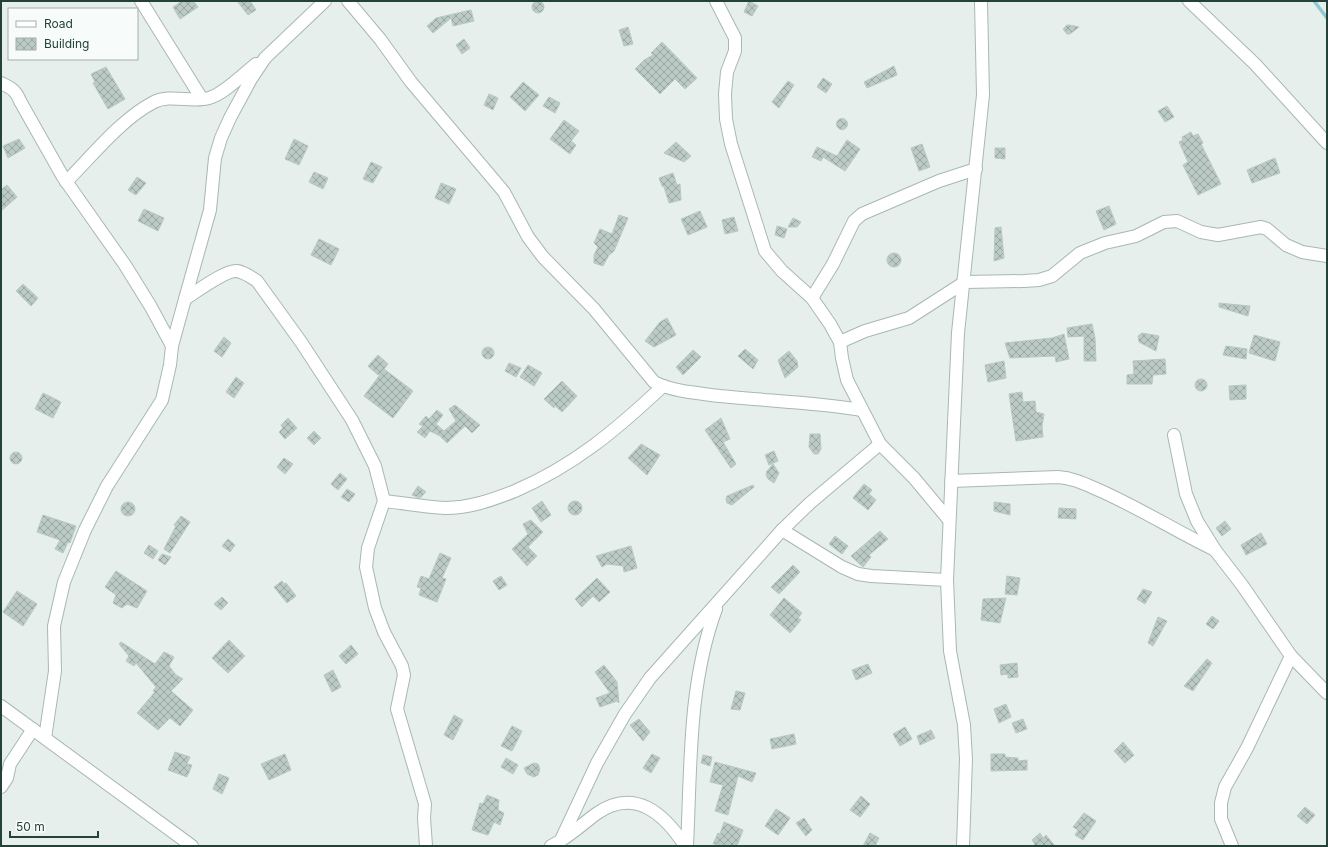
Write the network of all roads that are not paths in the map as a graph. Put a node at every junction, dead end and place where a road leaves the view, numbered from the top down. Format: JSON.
{"nodes":[{"id":1,"x":141,"y":1,"type":"edge"},
{"id":2,"x":325,"y":1,"type":"edge"},
{"id":3,"x":348,"y":1,"type":"edge"},
{"id":4,"x":716,"y":1,"type":"edge"},
{"id":5,"x":981,"y":1,"type":"edge"},
{"id":6,"x":1189,"y":1,"type":"edge"},
{"id":7,"x":265,"y":58,"type":"junction"},
{"id":8,"x":1,"y":83,"type":"edge"},
{"id":9,"x":202,"y":99,"type":"junction"},
{"id":10,"x":1327,"y":143,"type":"edge"},
{"id":11,"x":976,"y":169,"type":"junction"},
{"id":12,"x":66,"y":182,"type":"junction"},
{"id":13,"x":1327,"y":256,"type":"edge"},
{"id":14,"x":965,"y":282,"type":"junction"},
{"id":15,"x":812,"y":298,"type":"junction"},
{"id":16,"x":185,"y":299,"type":"junction"},
{"id":17,"x":840,"y":342,"type":"junction"},
{"id":18,"x":172,"y":346,"type":"junction"},
{"id":19,"x":663,"y":386,"type":"junction"},
{"id":20,"x":862,"y":410,"type":"junction"},
{"id":21,"x":1174,"y":435,"type":"dead end"},
{"id":22,"x":880,"y":444,"type":"junction"},
{"id":23,"x":951,"y":481,"type":"junction"},
{"id":24,"x":384,"y":501,"type":"junction"},
{"id":25,"x":949,"y":520,"type":"junction"},
{"id":26,"x":782,"y":530,"type":"junction"},
{"id":27,"x":1215,"y":550,"type":"junction"},
{"id":28,"x":947,"y":580,"type":"junction"},
{"id":29,"x":718,"y":602,"type":"junction"},
{"id":30,"x":1291,"y":656,"type":"junction"},
{"id":31,"x":1327,"y":693,"type":"edge"},
{"id":32,"x":1,"y":706,"type":"edge"},
{"id":33,"x":33,"y":729,"type":"junction"},
{"id":34,"x":45,"y":738,"type":"junction"},
{"id":35,"x":1,"y":787,"type":"edge"},
{"id":36,"x":556,"y":844,"type":"edge"},
{"id":37,"x":192,"y":846,"type":"edge"},
{"id":38,"x":426,"y":846,"type":"edge"},
{"id":39,"x":686,"y":846,"type":"edge"},
{"id":40,"x":963,"y":846,"type":"edge"},
{"id":41,"x":1232,"y":846,"type":"edge"}],
"edges":[{"from":1,"to":9,"type":"street"},
{"from":2,"to":7,"type":"street"},
{"from":3,"to":19,"type":"street"},
{"from":4,"to":15,"type":"street"},
{"from":5,"to":11,"type":"street"},
{"from":6,"to":10,"type":"street"},
{"from":7,"to":9,"type":"street"},
{"from":7,"to":16,"type":"street"},
{"from":8,"to":12,"type":"street"},
{"from":9,"to":12,"type":"street"},
{"from":11,"to":14,"type":"street"},
{"from":11,"to":15,"type":"street"},
{"from":12,"to":18,"type":"street"},
{"from":13,"to":14,"type":"street"},
{"from":14,"to":17,"type":"street"},
{"from":14,"to":23,"type":"street"},
{"from":15,"to":17,"type":"street"},
{"from":16,"to":18,"type":"street"},
{"from":16,"to":24,"type":"street"},
{"from":17,"to":20,"type":"street"},
{"from":18,"to":34,"type":"street"},
{"from":19,"to":20,"type":"street"},
{"from":19,"to":24,"type":"street"},
{"from":20,"to":22,"type":"street"},
{"from":21,"to":27,"type":"street"},
{"from":22,"to":25,"type":"street"},
{"from":22,"to":26,"type":"street"},
{"from":23,"to":25,"type":"street"},
{"from":23,"to":27,"type":"street"},
{"from":24,"to":38,"type":"street"},
{"from":25,"to":28,"type":"street"},
{"from":26,"to":28,"type":"street"},
{"from":26,"to":29,"type":"street"},
{"from":27,"to":30,"type":"street"},
{"from":28,"to":40,"type":"street"},
{"from":29,"to":36,"type":"street"},
{"from":29,"to":39,"type":"street"},
{"from":30,"to":31,"type":"street"},
{"from":30,"to":41,"type":"street"},
{"from":32,"to":33,"type":"street"},
{"from":33,"to":34,"type":"street"},
{"from":33,"to":35,"type":"street"},
{"from":34,"to":37,"type":"street"},
{"from":36,"to":39,"type":"street"}]}
